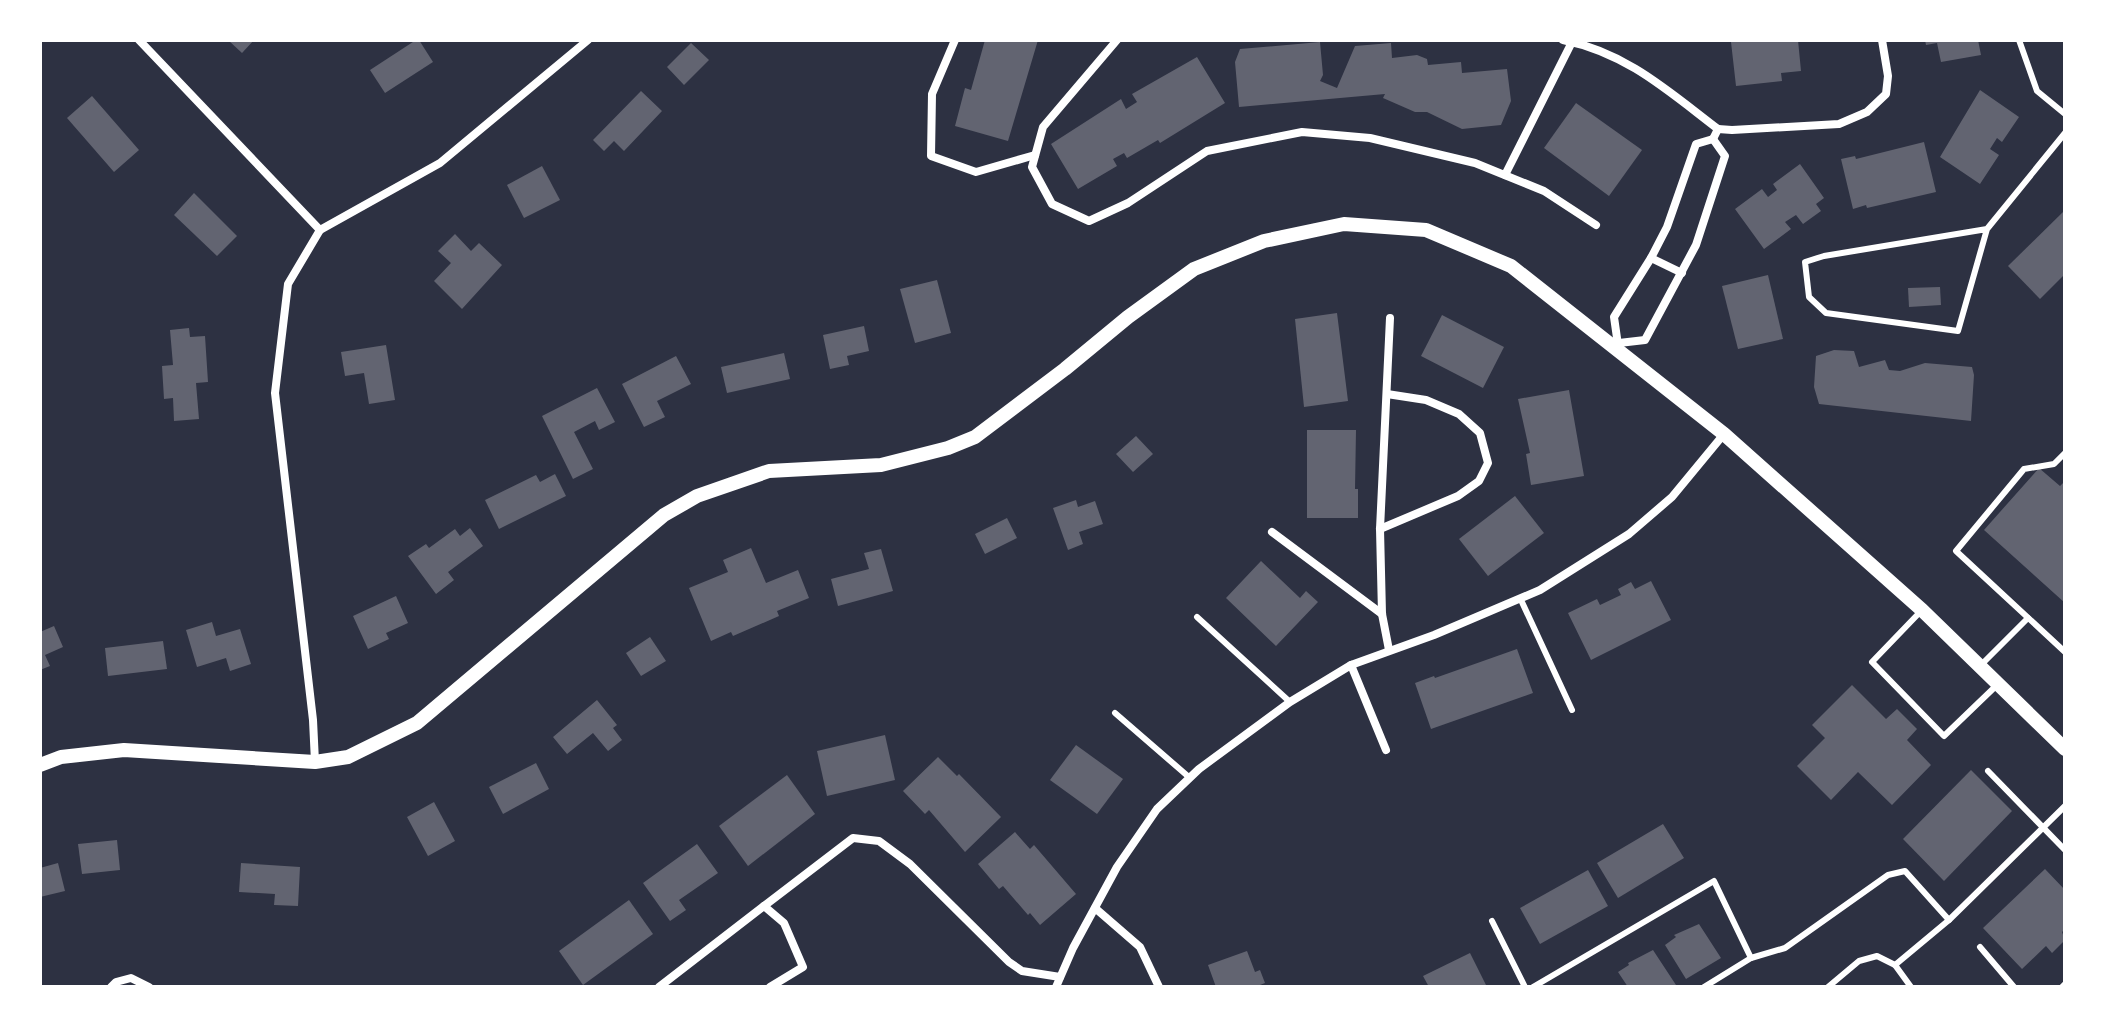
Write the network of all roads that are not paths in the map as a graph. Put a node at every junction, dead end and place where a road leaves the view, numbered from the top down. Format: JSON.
{"nodes":[{"id":1,"x":139,"y":40,"type":"edge"},
{"id":2,"x":588,"y":40,"type":"edge"},
{"id":3,"x":955,"y":40,"type":"edge"},
{"id":4,"x":1117,"y":40,"type":"edge"},
{"id":5,"x":1882,"y":40,"type":"edge"},
{"id":6,"x":2019,"y":40,"type":"edge"},
{"id":7,"x":1568,"y":41,"type":"edge"},
{"id":8,"x":2065,"y":114,"type":"edge"},
{"id":9,"x":1718,"y":129,"type":"junction"},
{"id":10,"x":2065,"y":133,"type":"edge"},
{"id":11,"x":1713,"y":139,"type":"junction"},
{"id":12,"x":1035,"y":155,"type":"junction"},
{"id":13,"x":1505,"y":175,"type":"junction"},
{"id":14,"x":1596,"y":225,"type":"dead end"},
{"id":15,"x":1987,"y":229,"type":"junction"},
{"id":16,"x":320,"y":230,"type":"junction"},
{"id":17,"x":1651,"y":258,"type":"junction"},
{"id":18,"x":1682,"y":273,"type":"junction"},
{"id":19,"x":1390,"y":318,"type":"dead end"},
{"id":20,"x":1616,"y":346,"type":"junction"},
{"id":21,"x":1387,"y":394,"type":"junction"},
{"id":22,"x":1724,"y":434,"type":"junction"},
{"id":23,"x":2065,"y":453,"type":"edge"},
{"id":24,"x":1380,"y":529,"type":"junction"},
{"id":25,"x":1272,"y":532,"type":"dead end"},
{"id":26,"x":1521,"y":600,"type":"junction"},
{"id":27,"x":1922,"y":610,"type":"junction"},
{"id":28,"x":1382,"y":614,"type":"junction"},
{"id":29,"x":1197,"y":617,"type":"dead end"},
{"id":30,"x":2028,"y":618,"type":"junction"},
{"id":31,"x":1389,"y":650,"type":"junction"},
{"id":32,"x":2065,"y":652,"type":"edge"},
{"id":33,"x":1351,"y":665,"type":"junction"},
{"id":34,"x":1980,"y":666,"type":"junction"},
{"id":35,"x":2000,"y":683,"type":"junction"},
{"id":36,"x":1290,"y":702,"type":"junction"},
{"id":37,"x":1572,"y":710,"type":"dead end"},
{"id":38,"x":1115,"y":713,"type":"dead end"},
{"id":39,"x":2065,"y":749,"type":"edge"},
{"id":40,"x":1386,"y":750,"type":"dead end"},
{"id":41,"x":315,"y":762,"type":"junction"},
{"id":42,"x":40,"y":765,"type":"edge"},
{"id":43,"x":1988,"y":771,"type":"dead end"},
{"id":44,"x":1190,"y":778,"type":"junction"},
{"id":45,"x":2065,"y":806,"type":"edge"},
{"id":46,"x":2044,"y":828,"type":"junction"},
{"id":47,"x":2065,"y":850,"type":"edge"},
{"id":48,"x":764,"y":906,"type":"junction"},
{"id":49,"x":1095,"y":908,"type":"junction"},
{"id":50,"x":1949,"y":920,"type":"junction"},
{"id":51,"x":1492,"y":921,"type":"dead end"},
{"id":52,"x":1980,"y":947,"type":"dead end"},
{"id":53,"x":1751,"y":958,"type":"junction"},
{"id":54,"x":1895,"y":965,"type":"junction"},
{"id":55,"x":1060,"y":977,"type":"junction"},
{"id":56,"x":111,"y":987,"type":"edge"},
{"id":57,"x":149,"y":987,"type":"edge"},
{"id":58,"x":659,"y":987,"type":"edge"},
{"id":59,"x":770,"y":987,"type":"edge"},
{"id":60,"x":1056,"y":987,"type":"edge"},
{"id":61,"x":1159,"y":987,"type":"edge"},
{"id":62,"x":1525,"y":987,"type":"edge"},
{"id":63,"x":1533,"y":987,"type":"edge"},
{"id":64,"x":1704,"y":987,"type":"edge"},
{"id":65,"x":1828,"y":987,"type":"edge"},
{"id":66,"x":1911,"y":987,"type":"edge"},
{"id":67,"x":2014,"y":987,"type":"edge"}],
"edges":[{"from":1,"to":16,"type":"street"},
{"from":2,"to":16,"type":"street"},
{"from":3,"to":12,"type":"street"},
{"from":4,"to":12,"type":"street"},
{"from":5,"to":9,"type":"street"},
{"from":6,"to":8,"type":"lane"},
{"from":7,"to":9,"type":"street"},
{"from":7,"to":13,"type":"street"},
{"from":9,"to":11,"type":"street"},
{"from":10,"to":15,"type":"lane"},
{"from":11,"to":17,"type":"street"},
{"from":11,"to":18,"type":"street"},
{"from":12,"to":13,"type":"street"},
{"from":13,"to":14,"type":"street"},
{"from":15,"to":15,"type":"lane"},
{"from":16,"to":41,"type":"street"},
{"from":17,"to":18,"type":"street"},
{"from":17,"to":20,"type":"street"},
{"from":18,"to":20,"type":"street"},
{"from":19,"to":21,"type":"street"},
{"from":20,"to":22,"type":"street"},
{"from":20,"to":41,"type":"street"},
{"from":21,"to":24,"type":"street"},
{"from":21,"to":24,"type":"street"},
{"from":22,"to":26,"type":"street"},
{"from":22,"to":27,"type":"street"},
{"from":23,"to":30,"type":"lane"},
{"from":24,"to":28,"type":"street"},
{"from":25,"to":28,"type":"street"},
{"from":26,"to":31,"type":"street"},
{"from":26,"to":37,"type":"lane"},
{"from":27,"to":34,"type":"street"},
{"from":27,"to":35,"type":"lane"},
{"from":28,"to":31,"type":"street"},
{"from":29,"to":36,"type":"lane"},
{"from":30,"to":32,"type":"lane"},
{"from":30,"to":34,"type":"lane"},
{"from":31,"to":33,"type":"street"},
{"from":33,"to":36,"type":"street"},
{"from":33,"to":40,"type":"street"},
{"from":34,"to":35,"type":"street"},
{"from":35,"to":39,"type":"street"},
{"from":36,"to":44,"type":"street"},
{"from":38,"to":44,"type":"lane"},
{"from":41,"to":42,"type":"street"},
{"from":43,"to":46,"type":"lane"},
{"from":44,"to":49,"type":"street"},
{"from":45,"to":46,"type":"lane"},
{"from":46,"to":47,"type":"lane"},
{"from":46,"to":50,"type":"lane"},
{"from":48,"to":55,"type":"street"},
{"from":48,"to":58,"type":"street"},
{"from":48,"to":59,"type":"street"},
{"from":49,"to":55,"type":"street"},
{"from":49,"to":61,"type":"street"},
{"from":50,"to":53,"type":"lane"},
{"from":50,"to":54,"type":"lane"},
{"from":51,"to":62,"type":"lane"},
{"from":52,"to":67,"type":"lane"},
{"from":53,"to":63,"type":"lane"},
{"from":53,"to":64,"type":"lane"},
{"from":54,"to":65,"type":"lane"},
{"from":54,"to":66,"type":"lane"},
{"from":55,"to":60,"type":"street"},
{"from":56,"to":57,"type":"street"}]}
